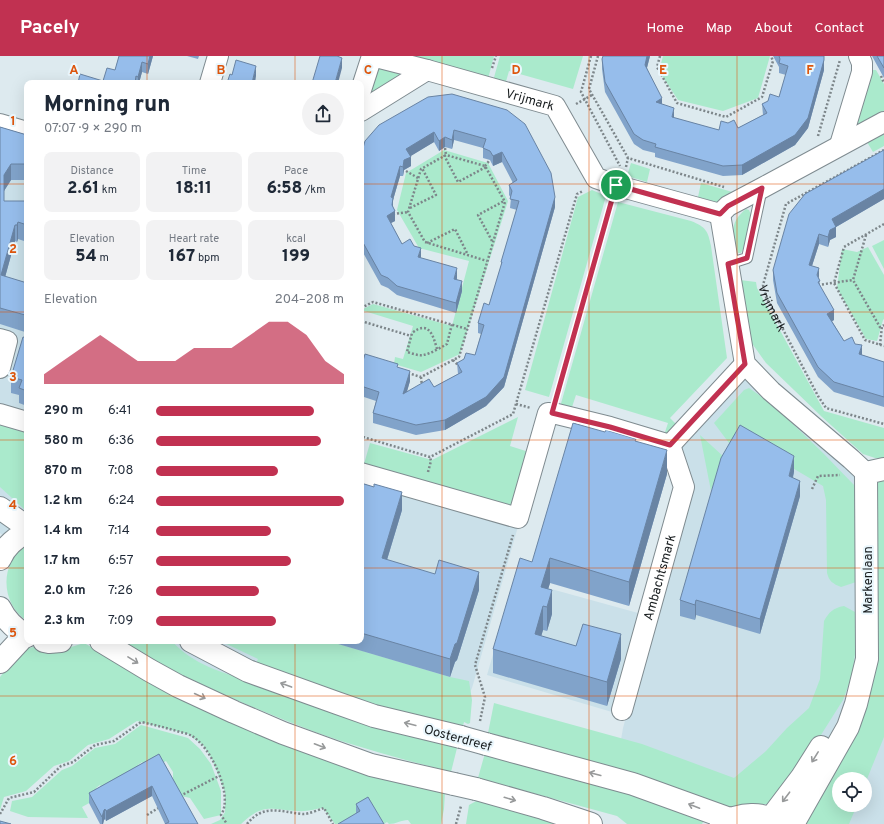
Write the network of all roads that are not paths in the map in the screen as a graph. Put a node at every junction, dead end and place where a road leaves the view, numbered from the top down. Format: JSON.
{"nodes":[{"id":1,"x":218,"y":56,"type":"edge"},
{"id":2,"x":372,"y":56,"type":"edge"},
{"id":3,"x":858,"y":56,"type":"edge"},
{"id":4,"x":427,"y":70,"type":"junction"},
{"id":5,"x":211,"y":80,"type":"edge"},
{"id":6,"x":364,"y":81,"type":"edge"},
{"id":7,"x":364,"y":109,"type":"edge"},
{"id":8,"x":884,"y":122,"type":"edge"},
{"id":9,"x":0,"y":124,"type":"edge"},
{"id":10,"x":24,"y":131,"type":"edge"},
{"id":11,"x":840,"y":145,"type":"junction"},
{"id":12,"x":762,"y":188,"type":"junction"},
{"id":13,"x":720,"y":214,"type":"junction"},
{"id":14,"x":728,"y":264,"type":"junction"},
{"id":15,"x":0,"y":339,"type":"edge"},
{"id":16,"x":745,"y":364,"type":"junction"},
{"id":17,"x":0,"y":368,"type":"edge"},
{"id":18,"x":0,"y":414,"type":"edge"},
{"id":19,"x":24,"y":421,"type":"edge"},
{"id":20,"x":670,"y":445,"type":"junction"},
{"id":21,"x":875,"y":471,"type":"edge"},
{"id":22,"x":364,"y":474,"type":"edge"},
{"id":23,"x":0,"y":508,"type":"edge"},
{"id":24,"x":24,"y":525,"type":"edge"},
{"id":25,"x":24,"y":534,"type":"edge"},
{"id":26,"x":0,"y":559,"type":"edge"},
{"id":27,"x":1,"y":616,"type":"edge"},
{"id":28,"x":24,"y":633,"type":"edge"},
{"id":29,"x":24,"y":643,"type":"edge"},
{"id":30,"x":106,"y":644,"type":"edge"},
{"id":31,"x":197,"y":644,"type":"edge"},
{"id":32,"x":0,"y":662,"type":"edge"},
{"id":33,"x":856,"y":704,"type":"junction"},
{"id":34,"x":622,"y":710,"type":"dead end"},
{"id":35,"x":726,"y":821,"type":"edge"},
{"id":36,"x":776,"y":821,"type":"edge"},
{"id":37,"x":592,"y":824,"type":"edge"},
{"id":38,"x":793,"y":824,"type":"edge"}],
"edges":[{"from":1,"to":5,"type":"street"},
{"from":2,"to":4,"type":"street","name":"Vrijmark"},
{"from":2,"to":6,"type":"street"},
{"from":3,"to":11,"type":"street"},
{"from":4,"to":7,"type":"street"},
{"from":4,"to":13,"type":"street","name":"Vrijmark"},
{"from":8,"to":11,"type":"street"},
{"from":9,"to":10,"type":"street"},
{"from":11,"to":12,"type":"street"},
{"from":12,"to":13,"type":"street"},
{"from":12,"to":14,"type":"lane"},
{"from":13,"to":14,"type":"street"},
{"from":14,"to":16,"type":"street"},
{"from":15,"to":17,"type":"street"},
{"from":16,"to":20,"type":"street"},
{"from":16,"to":21,"type":"street"},
{"from":18,"to":19,"type":"street"},
{"from":20,"to":22,"type":"street"},
{"from":20,"to":34,"type":"street","name":"Ambachtsmark"},
{"from":21,"to":33,"type":"main road","name":"Markenlaan"},
{"from":23,"to":24,"type":"main road"},
{"from":25,"to":26,"type":"main road"},
{"from":27,"to":28,"type":"main road"},
{"from":29,"to":32,"type":"main road"},
{"from":30,"to":37,"type":"main road","one_way":true,"bridge":true},
{"from":35,"to":31,"type":"main road","name":"Oosterdreef","one_way":true,"bridge":true},
{"from":33,"to":36,"type":"main road","one_way":true},
{"from":33,"to":38,"type":"main road","name":"Markenlaan"},
{"from":35,"to":36,"type":"main road"}]}
